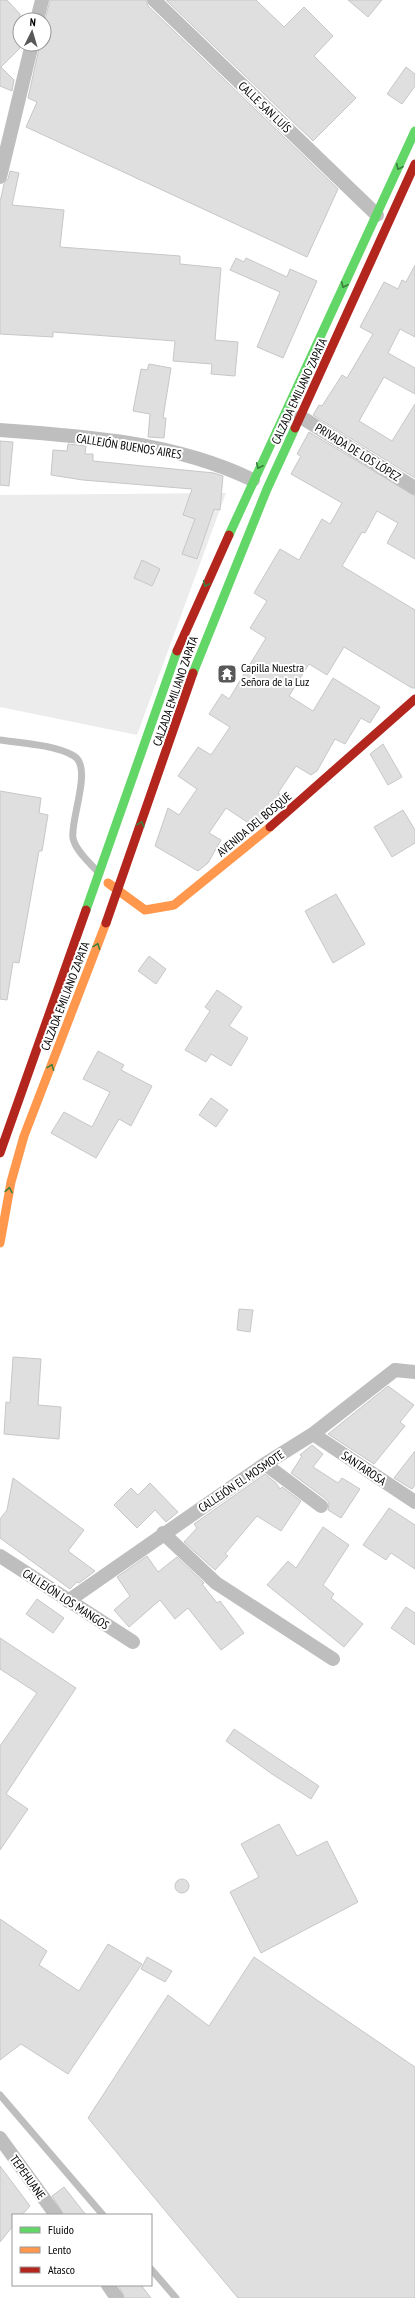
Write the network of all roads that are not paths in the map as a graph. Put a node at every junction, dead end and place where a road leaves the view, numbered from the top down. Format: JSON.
{"nodes":[{"id":1,"x":42,"y":0,"type":"edge"},
{"id":2,"x":154,"y":0,"type":"edge"},
{"id":3,"x":39,"y":12,"type":"edge"},
{"id":4,"x":30,"y":52,"type":"edge"},
{"id":5,"x":415,"y":131,"type":"edge"},
{"id":6,"x":415,"y":164,"type":"edge"},
{"id":7,"x":0,"y":177,"type":"edge"},
{"id":8,"x":377,"y":215,"type":"junction"},
{"id":9,"x":360,"y":251,"type":"junction"},
{"id":10,"x":373,"y":257,"type":"junction"},
{"id":11,"x":301,"y":417,"type":"junction"},
{"id":12,"x":0,"y":430,"type":"edge"},
{"id":13,"x":253,"y":480,"type":"junction"},
{"id":14,"x":415,"y":488,"type":"edge"},
{"id":15,"x":415,"y":700,"type":"edge"},
{"id":16,"x":0,"y":740,"type":"edge"},
{"id":17,"x":98,"y":873,"type":"junction"},
{"id":18,"x":118,"y":892,"type":"junction"},
{"id":19,"x":0,"y":1153,"type":"edge"},
{"id":20,"x":0,"y":1243,"type":"edge"},
{"id":21,"x":415,"y":1372,"type":"edge"},
{"id":22,"x":313,"y":1434,"type":"junction"},
{"id":23,"x":264,"y":1464,"type":"junction"},
{"id":24,"x":415,"y":1502,"type":"edge"},
{"id":25,"x":321,"y":1506,"type":"dead end"},
{"id":26,"x":163,"y":1533,"type":"junction"},
{"id":27,"x":0,"y":1556,"type":"edge"},
{"id":28,"x":68,"y":1601,"type":"junction"},
{"id":29,"x":133,"y":1642,"type":"dead end"},
{"id":30,"x":333,"y":1659,"type":"dead end"},
{"id":31,"x":0,"y":2095,"type":"edge"},
{"id":32,"x":0,"y":2138,"type":"edge"},
{"id":33,"x":4,"y":2154,"type":"edge"},
{"id":34,"x":55,"y":2214,"type":"edge"},
{"id":35,"x":103,"y":2214,"type":"edge"},
{"id":36,"x":152,"y":2270,"type":"edge"},
{"id":37,"x":109,"y":2286,"type":"edge"},
{"id":38,"x":117,"y":2298,"type":"edge"},
{"id":39,"x":176,"y":2298,"type":"edge"}],
"edges":[{"from":1,"to":3,"type":"street"},
{"from":2,"to":8,"type":"street","name":"CALLE SAN LUÍS"},
{"from":4,"to":7,"type":"street"},
{"from":5,"to":8,"type":"main road","name":"CALZADA EMILIANO ZAPATA","one_way":true},
{"from":6,"to":10,"type":"main road","name":"CALZADA EMILIANO ZAPATA"},
{"from":8,"to":9,"type":"main road","name":"CALZADA EMILIANO ZAPATA"},
{"from":9,"to":10,"type":"main road"},
{"from":9,"to":13,"type":"main road","name":"CALZADA EMILIANO ZAPATA","one_way":true},
{"from":10,"to":11,"type":"main road","name":"CALZADA EMILIANO ZAPATA"},
{"from":11,"to":14,"type":"street","name":"PRIVADA DE LOS LÓPEZ"},
{"from":18,"to":11,"type":"main road","name":"CALZADA EMILIANO ZAPATA","one_way":true},
{"from":12,"to":13,"type":"street","name":"CALLEJÓN BUENOS AIRES"},
{"from":13,"to":17,"type":"main road","name":"CALZADA EMILIANO ZAPATA","one_way":true},
{"from":15,"to":18,"type":"main road","name":"AVENIDA DEL BOSQUE"},
{"from":16,"to":17,"type":"lane"},
{"from":17,"to":18,"type":"main road","name":"AVENIDA DEL BOSQUE"},
{"from":17,"to":19,"type":"main road","name":"CALZADA EMILIANO ZAPATA"},
{"from":20,"to":18,"type":"main road","name":"CALZADA EMILIANO ZAPATA","one_way":true},
{"from":21,"to":22,"type":"street","name":"CALLEJÓN EL MOSMOTE"},
{"from":22,"to":23,"type":"street","name":"CALLEJÓN EL MOSMOTE"},
{"from":22,"to":24,"type":"street","name":"SANTAROSA"},
{"from":23,"to":25,"type":"street"},
{"from":23,"to":26,"type":"street","name":"CALLEJÓN EL MOSMOTE"},
{"from":26,"to":28,"type":"street","name":"CALLEJÓN EL MOSMOTE"},
{"from":26,"to":30,"type":"street"},
{"from":27,"to":28,"type":"street","name":"CALLEJÓN LOS MANGOS"},
{"from":28,"to":29,"type":"street","name":"CALLEJÓN LOS MANGOS"},
{"from":31,"to":35,"type":"lane"},
{"from":32,"to":33,"type":"street","name":"TEPEHUANE"},
{"from":33,"to":34,"type":"street","name":"TEPEHUANE"},
{"from":36,"to":39,"type":"lane"},
{"from":37,"to":38,"type":"street"}]}
